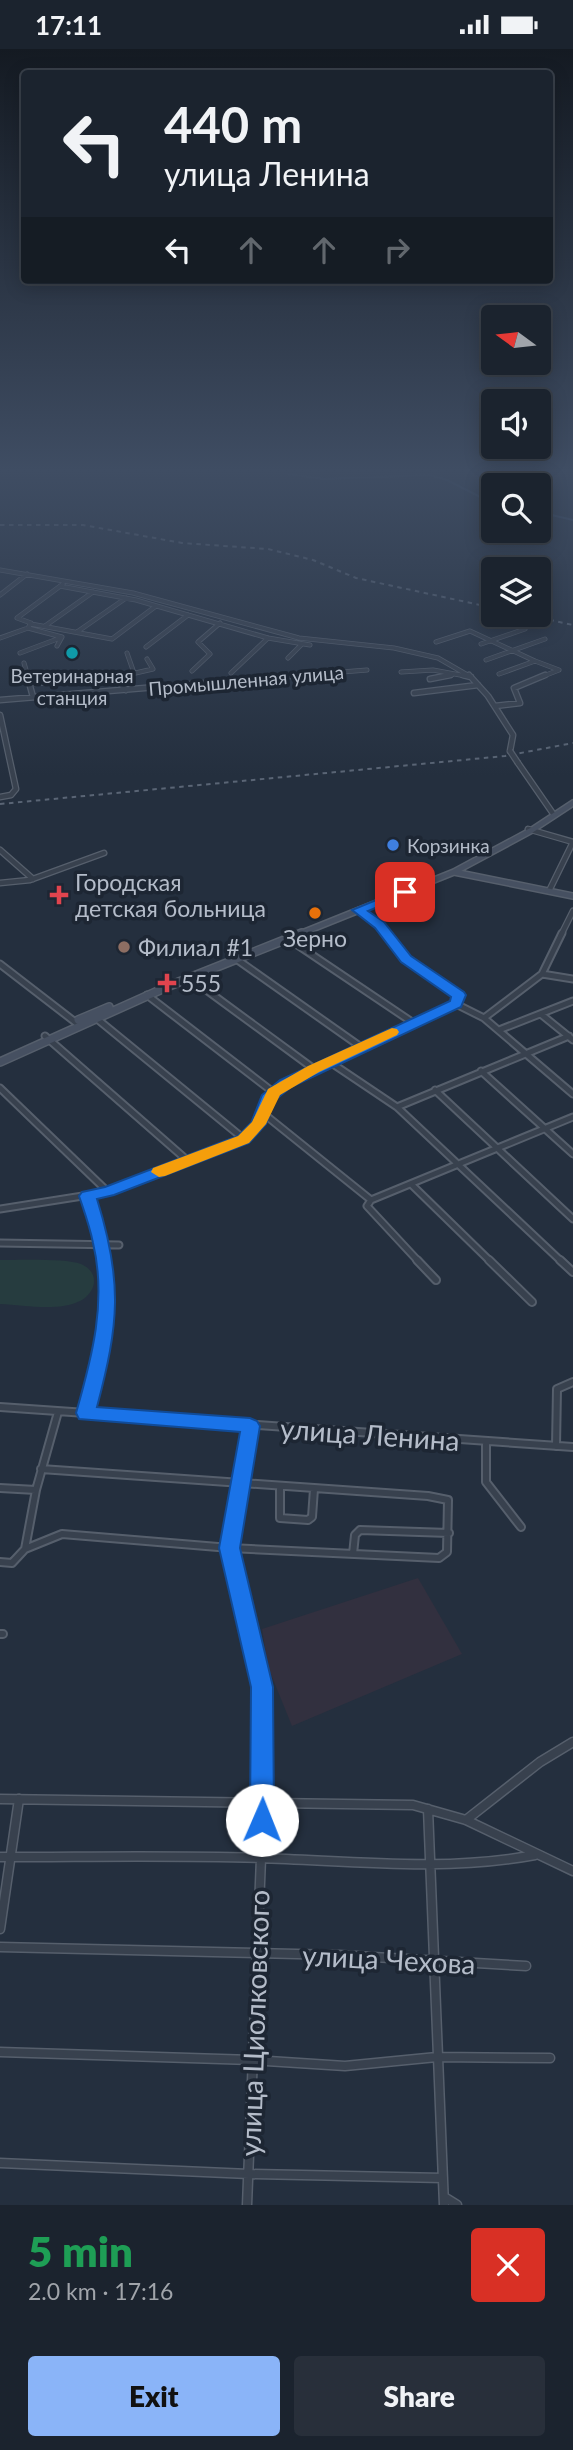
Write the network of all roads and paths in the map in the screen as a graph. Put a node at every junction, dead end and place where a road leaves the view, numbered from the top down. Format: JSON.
{"nodes":[{"id":1,"x":27,"y":574,"type":"edge"},
{"id":2,"x":30,"y":575,"type":"edge"},
{"id":3,"x":68,"y":582,"type":"junction"},
{"id":4,"x":60,"y":586,"type":"junction"},
{"id":5,"x":93,"y":592,"type":"junction"},
{"id":6,"x":0,"y":595,"type":"edge"},
{"id":7,"x":126,"y":598,"type":"junction"},
{"id":8,"x":156,"y":606,"type":"junction"},
{"id":9,"x":188,"y":615,"type":"junction"},
{"id":10,"x":219,"y":623,"type":"junction"},
{"id":11,"x":29,"y":626,"type":"junction"},
{"id":12,"x":45,"y":626,"type":"junction"},
{"id":13,"x":525,"y":629,"type":"dead end"},
{"id":14,"x":76,"y":633,"type":"junction"},
{"id":15,"x":0,"y":636,"type":"edge"},
{"id":16,"x":62,"y":637,"type":"junction"},
{"id":17,"x":268,"y":638,"type":"junction"},
{"id":18,"x":307,"y":639,"type":"junction"},
{"id":19,"x":545,"y":639,"type":"dead end"},
{"id":20,"x":494,"y":641,"type":"junction"},
{"id":21,"x":436,"y":642,"type":"dead end"},
{"id":22,"x":302,"y":643,"type":"junction"},
{"id":23,"x":481,"y":644,"type":"dead end"},
{"id":24,"x":310,"y":645,"type":"dead end"},
{"id":25,"x":57,"y":646,"type":"dead end"},
{"id":26,"x":146,"y":647,"type":"dead end"},
{"id":27,"x":514,"y":651,"type":"junction"},
{"id":28,"x":20,"y":653,"type":"dead end"},
{"id":29,"x":127,"y":653,"type":"dead end"},
{"id":30,"x":288,"y":658,"type":"dead end"},
{"id":31,"x":147,"y":659,"type":"dead end"},
{"id":32,"x":486,"y":660,"type":"dead end"},
{"id":33,"x":535,"y":661,"type":"junction"},
{"id":34,"x":24,"y":663,"type":"dead end"},
{"id":35,"x":367,"y":670,"type":"dead end"},
{"id":36,"x":192,"y":671,"type":"dead end"},
{"id":37,"x":401,"y":672,"type":"dead end"},
{"id":38,"x":134,"y":673,"type":"junction"},
{"id":39,"x":231,"y":673,"type":"dead end"},
{"id":40,"x":499,"y":674,"type":"dead end"},
{"id":41,"x":452,"y":675,"type":"junction"},
{"id":42,"x":471,"y":677,"type":"junction"},
{"id":43,"x":115,"y":678,"type":"junction"},
{"id":44,"x":430,"y":679,"type":"dead end"},
{"id":45,"x":31,"y":683,"type":"junction"},
{"id":46,"x":478,"y":685,"type":"junction"},
{"id":47,"x":126,"y":690,"type":"junction"},
{"id":48,"x":414,"y":693,"type":"dead end"},
{"id":49,"x":33,"y":697,"type":"junction"},
{"id":50,"x":0,"y":700,"type":"edge"},
{"id":51,"x":495,"y":706,"type":"junction"},
{"id":52,"x":0,"y":715,"type":"edge"},
{"id":53,"x":0,"y":797,"type":"edge"},
{"id":54,"x":573,"y":803,"type":"edge"},
{"id":55,"x":553,"y":814,"type":"junction"},
{"id":56,"x":530,"y":830,"type":"junction"},
{"id":57,"x":573,"y":842,"type":"edge"},
{"id":58,"x":0,"y":850,"type":"edge"},
{"id":59,"x":104,"y":853,"type":"dead end"},
{"id":60,"x":454,"y":872,"type":"junction"},
{"id":61,"x":33,"y":879,"type":"junction"},
{"id":62,"x":0,"y":884,"type":"edge"},
{"id":63,"x":549,"y":891,"type":"junction"},
{"id":64,"x":573,"y":896,"type":"edge"},
{"id":65,"x":359,"y":910,"type":"junction"},
{"id":66,"x":573,"y":911,"type":"edge"},
{"id":67,"x":287,"y":938,"type":"junction"},
{"id":68,"x":234,"y":958,"type":"junction"},
{"id":69,"x":0,"y":964,"type":"edge"},
{"id":70,"x":542,"y":974,"type":"junction"},
{"id":71,"x":190,"y":978,"type":"junction"},
{"id":72,"x":573,"y":979,"type":"edge"},
{"id":73,"x":147,"y":995,"type":"junction"},
{"id":74,"x":573,"y":1003,"type":"edge"},
{"id":75,"x":456,"y":1004,"type":"junction"},
{"id":76,"x":542,"y":1015,"type":"junction"},
{"id":77,"x":96,"y":1018,"type":"junction"},
{"id":78,"x":484,"y":1018,"type":"junction"},
{"id":79,"x":412,"y":1022,"type":"junction"},
{"id":80,"x":76,"y":1024,"type":"junction"},
{"id":81,"x":499,"y":1030,"type":"junction"},
{"id":82,"x":45,"y":1036,"type":"junction"},
{"id":83,"x":571,"y":1038,"type":"edge"},
{"id":84,"x":361,"y":1047,"type":"junction"},
{"id":85,"x":526,"y":1053,"type":"junction"},
{"id":86,"x":0,"y":1060,"type":"edge"},
{"id":87,"x":330,"y":1062,"type":"junction"},
{"id":88,"x":314,"y":1069,"type":"junction"},
{"id":89,"x":481,"y":1071,"type":"junction"},
{"id":90,"x":0,"y":1088,"type":"edge"},
{"id":91,"x":435,"y":1090,"type":"junction"},
{"id":92,"x":273,"y":1092,"type":"junction"},
{"id":93,"x":573,"y":1094,"type":"edge"},
{"id":94,"x":397,"y":1107,"type":"junction"},
{"id":95,"x":264,"y":1114,"type":"junction"},
{"id":96,"x":573,"y":1118,"type":"edge"},
{"id":97,"x":546,"y":1129,"type":"junction"},
{"id":98,"x":244,"y":1139,"type":"junction"},
{"id":99,"x":497,"y":1149,"type":"junction"},
{"id":100,"x":573,"y":1154,"type":"edge"},
{"id":101,"x":188,"y":1161,"type":"junction"},
{"id":102,"x":458,"y":1165,"type":"junction"},
{"id":103,"x":411,"y":1184,"type":"junction"},
{"id":104,"x":108,"y":1192,"type":"junction"},
{"id":105,"x":88,"y":1196,"type":"junction"},
{"id":106,"x":371,"y":1200,"type":"junction"},
{"id":107,"x":0,"y":1209,"type":"edge"},
{"id":108,"x":573,"y":1219,"type":"edge"},
{"id":109,"x":0,"y":1243,"type":"edge"},
{"id":110,"x":102,"y":1245,"type":"junction"},
{"id":111,"x":119,"y":1245,"type":"dead end"},
{"id":112,"x":573,"y":1260,"type":"edge"},
{"id":113,"x":564,"y":1264,"type":"junction"},
{"id":114,"x":573,"y":1272,"type":"edge"},
{"id":115,"x":436,"y":1280,"type":"dead end"},
{"id":116,"x":532,"y":1302,"type":"dead end"},
{"id":117,"x":573,"y":1382,"type":"edge"},
{"id":118,"x":0,"y":1407,"type":"edge"},
{"id":119,"x":58,"y":1412,"type":"junction"},
{"id":120,"x":86,"y":1413,"type":"junction"},
{"id":121,"x":250,"y":1426,"type":"junction"},
{"id":122,"x":486,"y":1441,"type":"junction"},
{"id":123,"x":556,"y":1446,"type":"junction"},
{"id":124,"x":573,"y":1447,"type":"edge"},
{"id":125,"x":41,"y":1469,"type":"junction"},
{"id":126,"x":240,"y":1484,"type":"junction"},
{"id":127,"x":280,"y":1487,"type":"junction"},
{"id":128,"x":0,"y":1488,"type":"edge"},
{"id":129,"x":314,"y":1489,"type":"junction"},
{"id":130,"x":36,"y":1490,"type":"junction"},
{"id":131,"x":521,"y":1527,"type":"dead end"},
{"id":132,"x":449,"y":1534,"type":"junction"},
{"id":133,"x":230,"y":1548,"type":"junction"},
{"id":134,"x":25,"y":1549,"type":"junction"},
{"id":135,"x":353,"y":1553,"type":"junction"},
{"id":136,"x":0,"y":1562,"type":"edge"},
{"id":137,"x":573,"y":1742,"type":"edge"},
{"id":138,"x":0,"y":1799,"type":"edge"},
{"id":139,"x":19,"y":1799,"type":"junction"},
{"id":140,"x":262,"y":1801,"type":"junction"},
{"id":141,"x":428,"y":1809,"type":"junction"},
{"id":142,"x":466,"y":1820,"type":"junction"},
{"id":143,"x":535,"y":1855,"type":"junction"},
{"id":144,"x":0,"y":1857,"type":"edge"},
{"id":145,"x":11,"y":1857,"type":"junction"},
{"id":146,"x":261,"y":1858,"type":"junction"},
{"id":147,"x":432,"y":1865,"type":"junction"},
{"id":148,"x":573,"y":1871,"type":"edge"},
{"id":149,"x":0,"y":1929,"type":"edge"},
{"id":150,"x":0,"y":1947,"type":"edge"},
{"id":151,"x":255,"y":1953,"type":"junction"},
{"id":152,"x":435,"y":1962,"type":"junction"},
{"id":153,"x":526,"y":1966,"type":"dead end"},
{"id":154,"x":0,"y":2052,"type":"edge"},
{"id":155,"x":437,"y":2057,"type":"junction"},
{"id":156,"x":550,"y":2058,"type":"dead end"},
{"id":157,"x":252,"y":2060,"type":"junction"},
{"id":158,"x":0,"y":2163,"type":"edge"},
{"id":159,"x":249,"y":2174,"type":"junction"},
{"id":160,"x":443,"y":2178,"type":"junction"},
{"id":161,"x":444,"y":2201,"type":"edge"},
{"id":162,"x":247,"y":2205,"type":"edge"},
{"id":163,"x":457,"y":2205,"type":"edge"}],
"edges":[{"from":1,"to":6,"type":"street"},
{"from":2,"to":3,"type":"street"},
{"from":3,"to":4,"type":"street"},
{"from":3,"to":18,"type":"street"},
{"from":4,"to":5,"type":"street"},
{"from":4,"to":11,"type":"street"},
{"from":5,"to":7,"type":"street"},
{"from":5,"to":12,"type":"street"},
{"from":7,"to":8,"type":"street"},
{"from":7,"to":14,"type":"street"},
{"from":8,"to":9,"type":"street"},
{"from":8,"to":14,"type":"street"},
{"from":9,"to":10,"type":"street"},
{"from":9,"to":26,"type":"street"},
{"from":10,"to":17,"type":"street"},
{"from":10,"to":36,"type":"street"},
{"from":11,"to":12,"type":"street"},
{"from":11,"to":15,"type":"street"},
{"from":11,"to":16,"type":"street"},
{"from":12,"to":14,"type":"street"},
{"from":13,"to":20,"type":"street"},
{"from":16,"to":25,"type":"street"},
{"from":16,"to":28,"type":"street"},
{"from":17,"to":22,"type":"street"},
{"from":17,"to":39,"type":"street"},
{"from":18,"to":22,"type":"street"},
{"from":18,"to":42,"type":"street"},
{"from":19,"to":27,"type":"street"},
{"from":20,"to":21,"type":"street"},
{"from":20,"to":23,"type":"street"},
{"from":20,"to":27,"type":"street"},
{"from":22,"to":24,"type":"street"},
{"from":22,"to":30,"type":"street"},
{"from":27,"to":32,"type":"street"},
{"from":27,"to":33,"type":"street"},
{"from":29,"to":38,"type":"street"},
{"from":31,"to":38,"type":"street"},
{"from":33,"to":40,"type":"street"},
{"from":33,"to":51,"type":"street"},
{"from":34,"to":45,"type":"street"},
{"from":35,"to":47,"type":"street","name":"Промышленная улица"},
{"from":37,"to":41,"type":"street"},
{"from":38,"to":43,"type":"street"},
{"from":41,"to":42,"type":"street"},
{"from":41,"to":44,"type":"street"},
{"from":42,"to":46,"type":"street"},
{"from":43,"to":45,"type":"street"},
{"from":43,"to":47,"type":"street"},
{"from":45,"to":49,"type":"street"},
{"from":46,"to":48,"type":"street"},
{"from":46,"to":51,"type":"street"},
{"from":47,"to":49,"type":"street"},
{"from":49,"to":50,"type":"street"},
{"from":51,"to":55,"type":"street","bridge":true},
{"from":52,"to":53,"type":"street"},
{"from":54,"to":55,"type":"main road"},
{"from":55,"to":56,"type":"main road"},
{"from":56,"to":57,"type":"street"},
{"from":56,"to":60,"type":"main road"},
{"from":56,"to":68,"type":"main road"},
{"from":57,"to":63,"type":"street"},
{"from":58,"to":61,"type":"street"},
{"from":59,"to":61,"type":"street"},
{"from":60,"to":63,"type":"main road"},
{"from":60,"to":65,"type":"main road"},
{"from":61,"to":62,"type":"street"},
{"from":63,"to":64,"type":"main road"},
{"from":65,"to":67,"type":"main road"},
{"from":65,"to":75,"type":"street"},
{"from":66,"to":70,"type":"street"},
{"from":67,"to":68,"type":"main road"},
{"from":67,"to":79,"type":"street"},
{"from":68,"to":71,"type":"main road"},
{"from":68,"to":80,"type":"main road"},
{"from":68,"to":84,"type":"street"},
{"from":69,"to":80,"type":"street"},
{"from":70,"to":72,"type":"street"},
{"from":70,"to":78,"type":"street"},
{"from":71,"to":73,"type":"main road"},
{"from":71,"to":88,"type":"street"},
{"from":73,"to":77,"type":"main road"},
{"from":73,"to":92,"type":"street"},
{"from":74,"to":76,"type":"street"},
{"from":75,"to":78,"type":"street"},
{"from":75,"to":79,"type":"street"},
{"from":76,"to":81,"type":"street"},
{"from":76,"to":83,"type":"street"},
{"from":77,"to":80,"type":"main road"},
{"from":77,"to":98,"type":"street"},
{"from":78,"to":81,"type":"street"},
{"from":79,"to":84,"type":"street"},
{"from":80,"to":82,"type":"main road"},
{"from":80,"to":86,"type":"main road"},
{"from":81,"to":85,"type":"street"},
{"from":82,"to":86,"type":"main road"},
{"from":82,"to":101,"type":"street"},
{"from":83,"to":85,"type":"street"},
{"from":84,"to":87,"type":"street"},
{"from":85,"to":89,"type":"street"},
{"from":85,"to":93,"type":"street"},
{"from":87,"to":88,"type":"street"},
{"from":87,"to":94,"type":"street"},
{"from":88,"to":92,"type":"street"},
{"from":89,"to":91,"type":"street"},
{"from":89,"to":97,"type":"street"},
{"from":90,"to":104,"type":"street"},
{"from":91,"to":94,"type":"street"},
{"from":91,"to":99,"type":"street"},
{"from":92,"to":95,"type":"street"},
{"from":94,"to":102,"type":"street"},
{"from":95,"to":98,"type":"street"},
{"from":95,"to":106,"type":"street"},
{"from":96,"to":97,"type":"street"},
{"from":97,"to":99,"type":"street"},
{"from":97,"to":100,"type":"street"},
{"from":98,"to":101,"type":"street"},
{"from":99,"to":102,"type":"street"},
{"from":99,"to":108,"type":"street"},
{"from":101,"to":104,"type":"street"},
{"from":102,"to":103,"type":"street"},
{"from":102,"to":113,"type":"street"},
{"from":103,"to":106,"type":"street"},
{"from":103,"to":116,"type":"street"},
{"from":104,"to":105,"type":"street"},
{"from":105,"to":107,"type":"street"},
{"from":105,"to":110,"type":"street"},
{"from":106,"to":115,"type":"street"},
{"from":109,"to":110,"type":"street"},
{"from":110,"to":111,"type":"street"},
{"from":110,"to":120,"type":"street"},
{"from":112,"to":113,"type":"street"},
{"from":113,"to":114,"type":"street"},
{"from":117,"to":123,"type":"street"},
{"from":118,"to":119,"type":"street","name":"улица Ленина"},
{"from":119,"to":120,"type":"street","name":"улица Ленина"},
{"from":119,"to":125,"type":"street"},
{"from":120,"to":121,"type":"street","name":"улица Ленина"},
{"from":121,"to":122,"type":"street","name":"улица Ленина"},
{"from":121,"to":126,"type":"street","name":"улица Циолковского"},
{"from":122,"to":123,"type":"street","name":"улица Ленина"},
{"from":122,"to":131,"type":"street"},
{"from":123,"to":124,"type":"street","name":"улица Ленина"},
{"from":125,"to":126,"type":"street"},
{"from":125,"to":130,"type":"street"},
{"from":126,"to":127,"type":"street"},
{"from":126,"to":133,"type":"street","name":"улица Циолковского"},
{"from":127,"to":129,"type":"street"},
{"from":127,"to":129,"type":"street"},
{"from":128,"to":130,"type":"street"},
{"from":129,"to":132,"type":"street"},
{"from":130,"to":134,"type":"street"},
{"from":132,"to":135,"type":"street"},
{"from":132,"to":135,"type":"street"},
{"from":133,"to":134,"type":"street"},
{"from":133,"to":135,"type":"street"},
{"from":133,"to":140,"type":"street","name":"улица Циолковского"},
{"from":134,"to":136,"type":"street"},
{"from":137,"to":142,"type":"street"},
{"from":138,"to":139,"type":"street"},
{"from":139,"to":140,"type":"street"},
{"from":139,"to":145,"type":"street"},
{"from":140,"to":141,"type":"street"},
{"from":140,"to":146,"type":"street","name":"улица Циолковского"},
{"from":141,"to":142,"type":"street"},
{"from":141,"to":147,"type":"street"},
{"from":142,"to":143,"type":"street"},
{"from":143,"to":147,"type":"street"},
{"from":143,"to":148,"type":"street"},
{"from":144,"to":145,"type":"street"},
{"from":145,"to":146,"type":"street"},
{"from":145,"to":149,"type":"street"},
{"from":146,"to":147,"type":"street"},
{"from":146,"to":151,"type":"street","name":"улица Циолковского"},
{"from":147,"to":152,"type":"street"},
{"from":150,"to":151,"type":"street","name":"улица Чехова"},
{"from":151,"to":152,"type":"street","name":"улица Чехова"},
{"from":151,"to":157,"type":"street","name":"улица Циолковского"},
{"from":152,"to":153,"type":"street","name":"улица Чехова"},
{"from":152,"to":155,"type":"street"},
{"from":154,"to":157,"type":"street"},
{"from":155,"to":156,"type":"street"},
{"from":155,"to":157,"type":"street"},
{"from":155,"to":160,"type":"street"},
{"from":157,"to":159,"type":"street","name":"улица Циолковского"},
{"from":158,"to":159,"type":"street"},
{"from":159,"to":160,"type":"street"},
{"from":159,"to":162,"type":"street","name":"улица Циолковского"},
{"from":160,"to":161,"type":"street"},
{"from":161,"to":163,"type":"street"}]}
